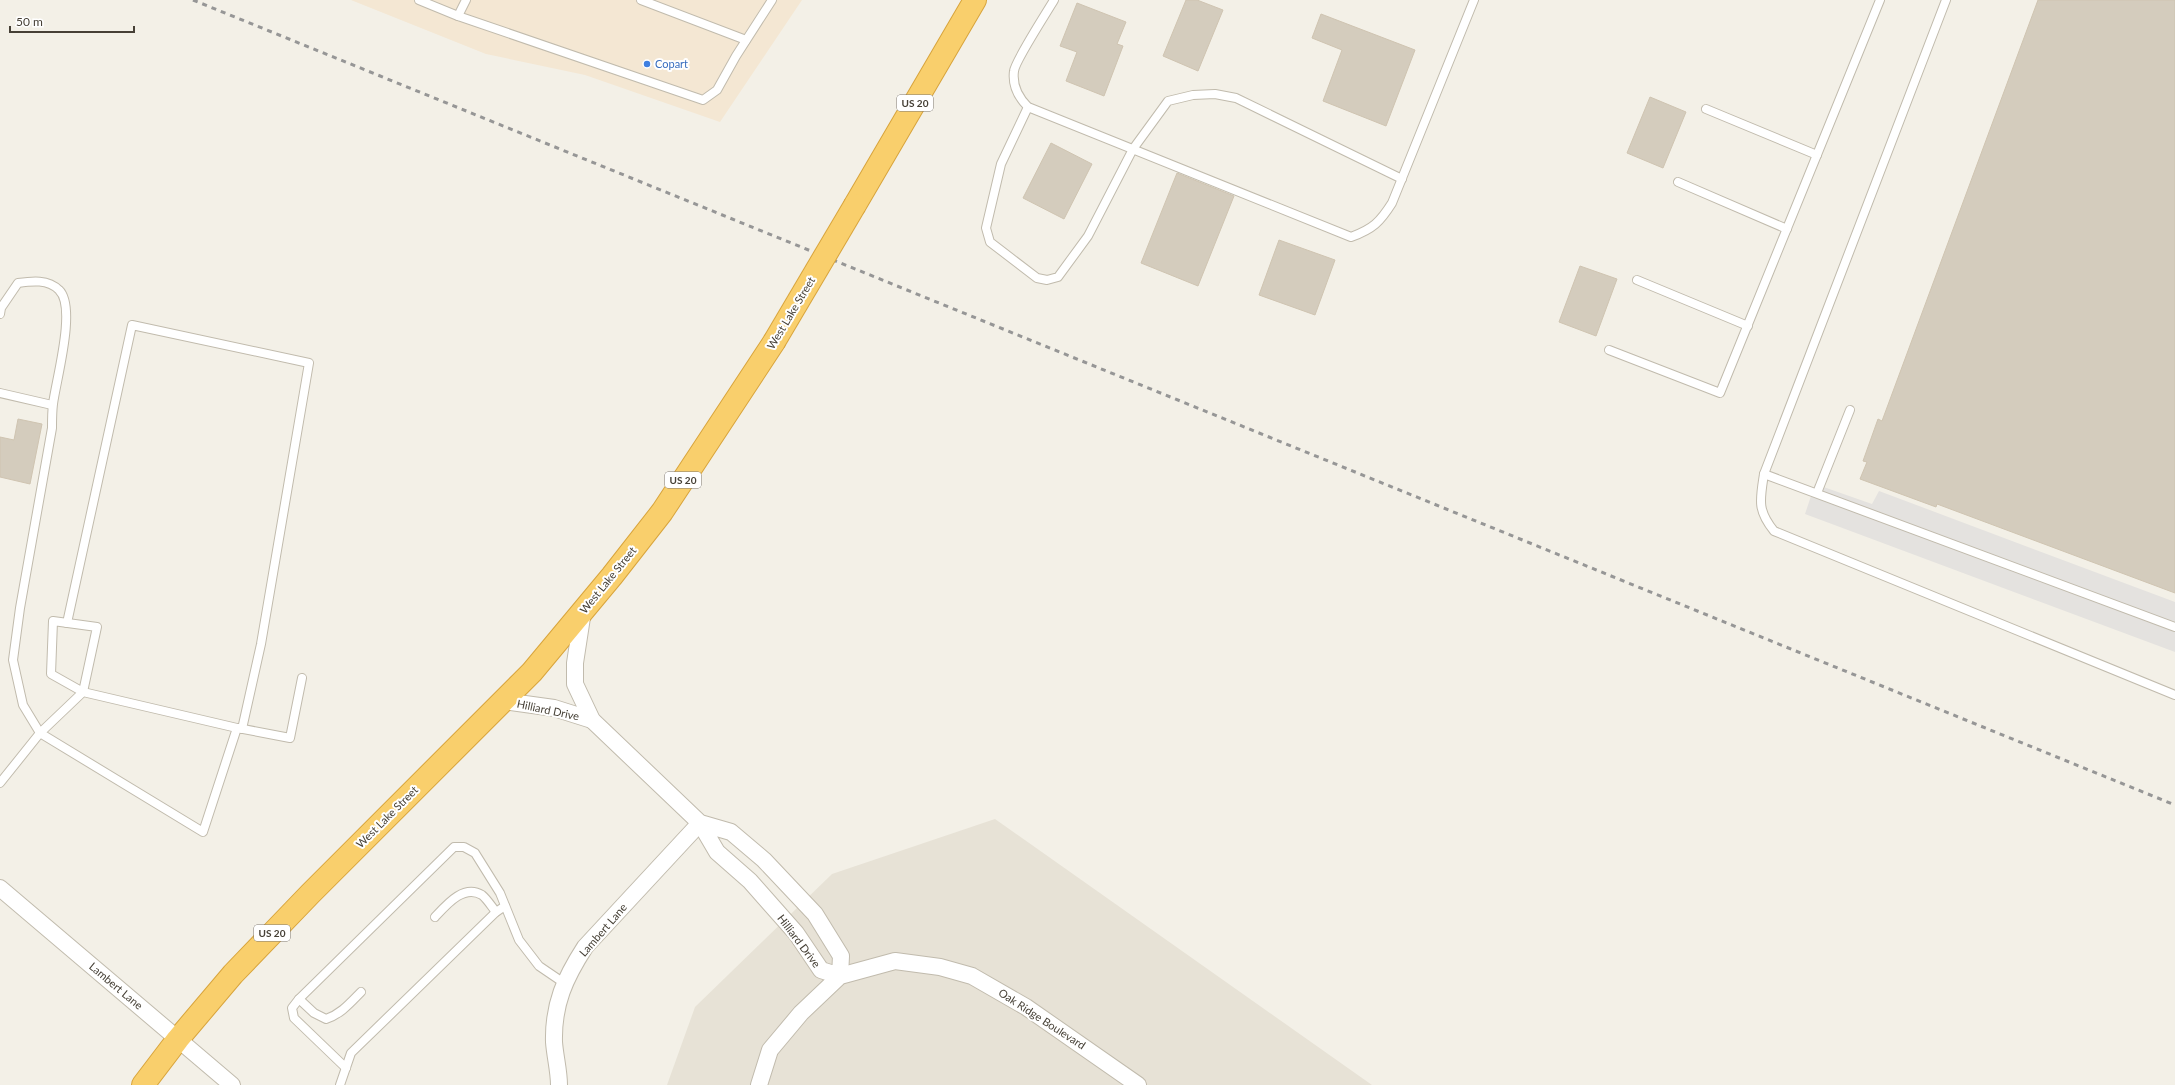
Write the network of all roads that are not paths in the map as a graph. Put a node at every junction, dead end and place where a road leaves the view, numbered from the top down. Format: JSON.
{"nodes":[{"id":1,"x":419,"y":0,"type":"edge"},
{"id":2,"x":466,"y":0,"type":"edge"},
{"id":3,"x":641,"y":0,"type":"edge"},
{"id":4,"x":772,"y":0,"type":"edge"},
{"id":5,"x":975,"y":0,"type":"edge"},
{"id":6,"x":1054,"y":0,"type":"edge"},
{"id":7,"x":1474,"y":0,"type":"edge"},
{"id":8,"x":1880,"y":0,"type":"edge"},
{"id":9,"x":1946,"y":0,"type":"edge"},
{"id":10,"x":458,"y":16,"type":"junction"},
{"id":11,"x":746,"y":40,"type":"junction"},
{"id":12,"x":1028,"y":107,"type":"junction"},
{"id":13,"x":1706,"y":109,"type":"dead end"},
{"id":14,"x":1133,"y":149,"type":"junction"},
{"id":15,"x":1817,"y":155,"type":"junction"},
{"id":16,"x":1402,"y":179,"type":"junction"},
{"id":17,"x":1678,"y":182,"type":"dead end"},
{"id":18,"x":1787,"y":228,"type":"junction"},
{"id":19,"x":1637,"y":280,"type":"dead end"},
{"id":20,"x":0,"y":314,"type":"edge"},
{"id":21,"x":1748,"y":326,"type":"junction"},
{"id":22,"x":1609,"y":350,"type":"dead end"},
{"id":23,"x":0,"y":392,"type":"edge"},
{"id":24,"x":52,"y":405,"type":"junction"},
{"id":25,"x":1850,"y":410,"type":"dead end"},
{"id":26,"x":1764,"y":474,"type":"junction"},
{"id":27,"x":1817,"y":494,"type":"junction"},
{"id":28,"x":583,"y":611,"type":"junction"},
{"id":29,"x":68,"y":623,"type":"junction"},
{"id":30,"x":2175,"y":627,"type":"edge"},
{"id":31,"x":302,"y":678,"type":"dead end"},
{"id":32,"x":83,"y":692,"type":"junction"},
{"id":33,"x":2175,"y":696,"type":"edge"},
{"id":34,"x":503,"y":701,"type":"junction"},
{"id":35,"x":592,"y":720,"type":"junction"},
{"id":36,"x":240,"y":728,"type":"junction"},
{"id":37,"x":40,"y":733,"type":"junction"},
{"id":38,"x":0,"y":783,"type":"edge"},
{"id":39,"x":700,"y":823,"type":"junction"},
{"id":40,"x":0,"y":888,"type":"edge"},
{"id":41,"x":505,"y":906,"type":"junction"},
{"id":42,"x":496,"y":912,"type":"junction"},
{"id":43,"x":435,"y":917,"type":"dead end"},
{"id":44,"x":840,"y":976,"type":"junction"},
{"id":45,"x":564,"y":983,"type":"junction"},
{"id":46,"x":361,"y":992,"type":"dead end"},
{"id":47,"x":299,"y":999,"type":"junction"},
{"id":48,"x":178,"y":1039,"type":"junction"},
{"id":49,"x":346,"y":1068,"type":"junction"},
{"id":50,"x":143,"y":1085,"type":"edge"},
{"id":51,"x":232,"y":1085,"type":"edge"},
{"id":52,"x":340,"y":1085,"type":"edge"},
{"id":53,"x":559,"y":1085,"type":"edge"},
{"id":54,"x":759,"y":1085,"type":"edge"},
{"id":55,"x":1138,"y":1085,"type":"edge"}],
"edges":[{"from":1,"to":10,"type":"lane"},
{"from":2,"to":10,"type":"lane"},
{"from":3,"to":11,"type":"lane"},
{"from":4,"to":11,"type":"lane"},
{"from":5,"to":28,"type":"highway","name":"West Lake Street","number":"US 20","bridge":true},
{"from":6,"to":12,"type":"lane"},
{"from":7,"to":16,"type":"lane"},
{"from":8,"to":15,"type":"lane"},
{"from":9,"to":26,"type":"lane"},
{"from":10,"to":11,"type":"lane"},
{"from":12,"to":14,"type":"lane"},
{"from":12,"to":14,"type":"lane"},
{"from":13,"to":15,"type":"lane"},
{"from":14,"to":16,"type":"lane"},
{"from":14,"to":16,"type":"lane"},
{"from":15,"to":18,"type":"lane"},
{"from":17,"to":18,"type":"lane"},
{"from":18,"to":21,"type":"lane"},
{"from":19,"to":21,"type":"lane"},
{"from":20,"to":24,"type":"lane"},
{"from":21,"to":22,"type":"lane"},
{"from":23,"to":24,"type":"lane"},
{"from":24,"to":37,"type":"lane"},
{"from":25,"to":27,"type":"lane"},
{"from":26,"to":27,"type":"lane"},
{"from":26,"to":33,"type":"lane"},
{"from":27,"to":30,"type":"lane"},
{"from":28,"to":34,"type":"highway","name":"West Lake Street","number":"US 20"},
{"from":28,"to":35,"type":"street","name":"Hilliard Drive"},
{"from":29,"to":32,"type":"lane"},
{"from":29,"to":32,"type":"lane"},
{"from":29,"to":36,"type":"lane"},
{"from":31,"to":36,"type":"lane"},
{"from":32,"to":36,"type":"lane"},
{"from":32,"to":37,"type":"lane"},
{"from":34,"to":35,"type":"street","name":"Hilliard Drive"},
{"from":34,"to":48,"type":"highway","name":"West Lake Street","number":"US 20"},
{"from":35,"to":39,"type":"street","name":"Hilliard Drive"},
{"from":36,"to":37,"type":"lane"},
{"from":37,"to":38,"type":"lane"},
{"from":39,"to":44,"type":"street","name":"Hilliard Drive"},
{"from":39,"to":44,"type":"street","name":"Hilliard Drive"},
{"from":39,"to":45,"type":"street","name":"Lambert Lane"},
{"from":40,"to":48,"type":"street","name":"Lambert Lane"},
{"from":41,"to":42,"type":"lane"},
{"from":41,"to":45,"type":"lane"},
{"from":41,"to":47,"type":"lane"},
{"from":42,"to":43,"type":"lane"},
{"from":42,"to":49,"type":"lane"},
{"from":44,"to":54,"type":"street","name":"Oak Ridge Boulevard"},
{"from":44,"to":55,"type":"street","name":"Oak Ridge Boulevard"},
{"from":45,"to":53,"type":"street","name":"Lambert Lane"},
{"from":46,"to":47,"type":"lane"},
{"from":47,"to":49,"type":"lane"},
{"from":48,"to":50,"type":"highway","name":"West Lake Street","number":"US 20"},
{"from":48,"to":51,"type":"street","name":"Lambert Lane"},
{"from":49,"to":52,"type":"lane"}]}
